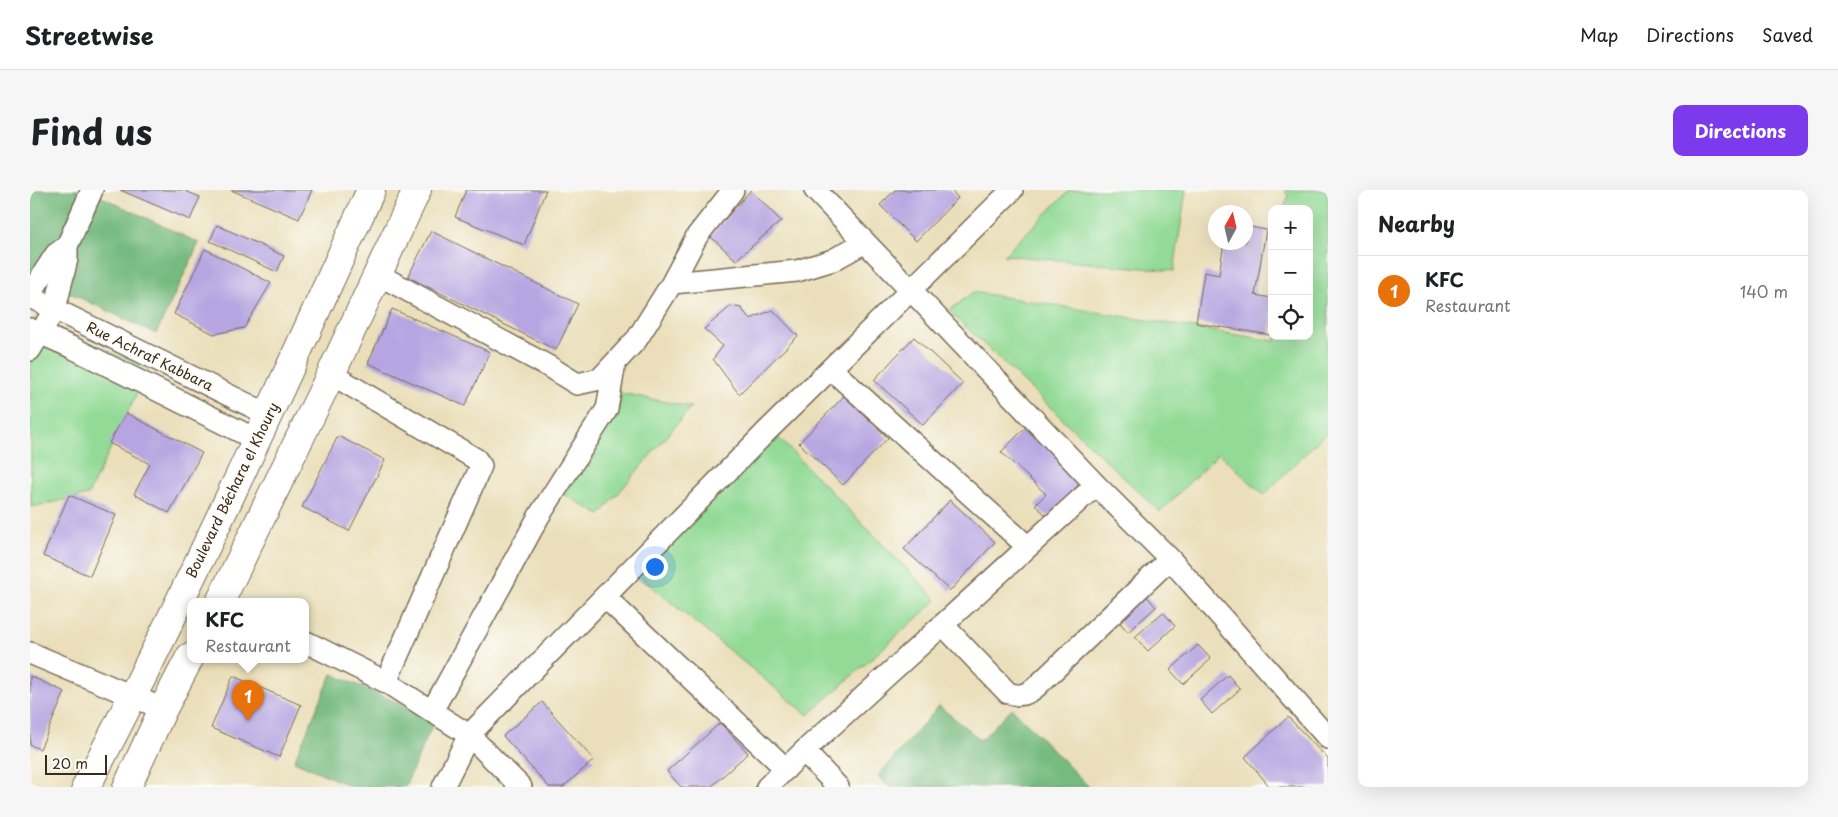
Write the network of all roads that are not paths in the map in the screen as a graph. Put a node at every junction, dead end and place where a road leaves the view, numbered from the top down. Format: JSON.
{"nodes":[{"id":1,"x":92,"y":190,"type":"edge"},
{"id":2,"x":371,"y":190,"type":"edge"},
{"id":3,"x":417,"y":190,"type":"edge"},
{"id":4,"x":733,"y":190,"type":"edge"},
{"id":5,"x":815,"y":190,"type":"edge"},
{"id":6,"x":1012,"y":190,"type":"edge"},
{"id":7,"x":865,"y":242,"type":"junction"},
{"id":8,"x":67,"y":246,"type":"junction"},
{"id":9,"x":377,"y":274,"type":"junction"},
{"id":10,"x":672,"y":283,"type":"junction"},
{"id":11,"x":911,"y":290,"type":"junction"},
{"id":12,"x":30,"y":296,"type":"edge"},
{"id":13,"x":55,"y":309,"type":"junction"},
{"id":14,"x":33,"y":337,"type":"edge"},
{"id":15,"x":615,"y":363,"type":"junction"},
{"id":16,"x":831,"y":368,"type":"junction"},
{"id":17,"x":331,"y":374,"type":"junction"},
{"id":18,"x":269,"y":415,"type":"junction"},
{"id":19,"x":257,"y":440,"type":"junction"},
{"id":20,"x":1096,"y":485,"type":"junction"},
{"id":21,"x":1028,"y":547,"type":"junction"},
{"id":22,"x":1170,"y":559,"type":"junction"},
{"id":23,"x":605,"y":597,"type":"junction"},
{"id":24,"x":222,"y":598,"type":"edge"},
{"id":25,"x":943,"y":625,"type":"junction"},
{"id":26,"x":309,"y":644,"type":"edge"},
{"id":27,"x":30,"y":653,"type":"edge"},
{"id":28,"x":187,"y":663,"type":"edge"},
{"id":29,"x":386,"y":682,"type":"junction"},
{"id":30,"x":133,"y":696,"type":"junction"},
{"id":31,"x":163,"y":709,"type":"junction"},
{"id":32,"x":432,"y":711,"type":"junction"},
{"id":33,"x":469,"y":735,"type":"junction"},
{"id":34,"x":1328,"y":738,"type":"edge"},
{"id":35,"x":804,"y":751,"type":"junction"},
{"id":36,"x":786,"y":769,"type":"junction"},
{"id":37,"x":86,"y":787,"type":"edge"},
{"id":38,"x":127,"y":787,"type":"edge"},
{"id":39,"x":443,"y":787,"type":"edge"},
{"id":40,"x":521,"y":787,"type":"edge"},
{"id":41,"x":767,"y":787,"type":"edge"},
{"id":42,"x":838,"y":787,"type":"edge"}],
"edges":[{"from":1,"to":8,"type":"street"},
{"from":2,"to":18,"type":"highway","name":"Boulevard Béchara el Khoury"},
{"from":3,"to":9,"type":"highway"},
{"from":4,"to":10,"type":"street"},
{"from":5,"to":7,"type":"street"},
{"from":6,"to":11,"type":"street"},
{"from":7,"to":10,"type":"street"},
{"from":7,"to":11,"type":"street"},
{"from":8,"to":12,"type":"street"},
{"from":8,"to":13,"type":"street"},
{"from":9,"to":15,"type":"street"},
{"from":9,"to":17,"type":"highway"},
{"from":10,"to":15,"type":"street"},
{"from":11,"to":16,"type":"street"},
{"from":11,"to":20,"type":"street"},
{"from":12,"to":13,"type":"street","name":"Rue Achraf Kabbara"},
{"from":13,"to":14,"type":"street"},
{"from":13,"to":18,"type":"street","name":"Rue Achraf Kabbara"},
{"from":14,"to":19,"type":"street","name":"Rue Achraf Kabbara"},
{"from":15,"to":32,"type":"street"},
{"from":16,"to":21,"type":"street"},
{"from":16,"to":23,"type":"street"},
{"from":17,"to":24,"type":"highway"},
{"from":17,"to":29,"type":"street"},
{"from":18,"to":19,"type":"highway","name":"Boulevard Béchara el Khoury"},
{"from":19,"to":30,"type":"highway","name":"Boulevard Béchara el Khoury"},
{"from":20,"to":21,"type":"street"},
{"from":20,"to":22,"type":"street"},
{"from":21,"to":25,"type":"street"},
{"from":22,"to":25,"type":"street"},
{"from":22,"to":34,"type":"street"},
{"from":23,"to":33,"type":"street"},
{"from":23,"to":36,"type":"street"},
{"from":25,"to":35,"type":"street"},
{"from":26,"to":29,"type":"street"},
{"from":27,"to":30,"type":"street"},
{"from":28,"to":31,"type":"highway"},
{"from":29,"to":32,"type":"street"},
{"from":30,"to":31,"type":"street"},
{"from":30,"to":37,"type":"highway","name":"Boulevard Béchara el Khoury"},
{"from":31,"to":38,"type":"highway"},
{"from":32,"to":33,"type":"street"},
{"from":33,"to":39,"type":"street"},
{"from":33,"to":40,"type":"street"},
{"from":35,"to":36,"type":"street"},
{"from":35,"to":42,"type":"street"},
{"from":36,"to":41,"type":"street"}]}
